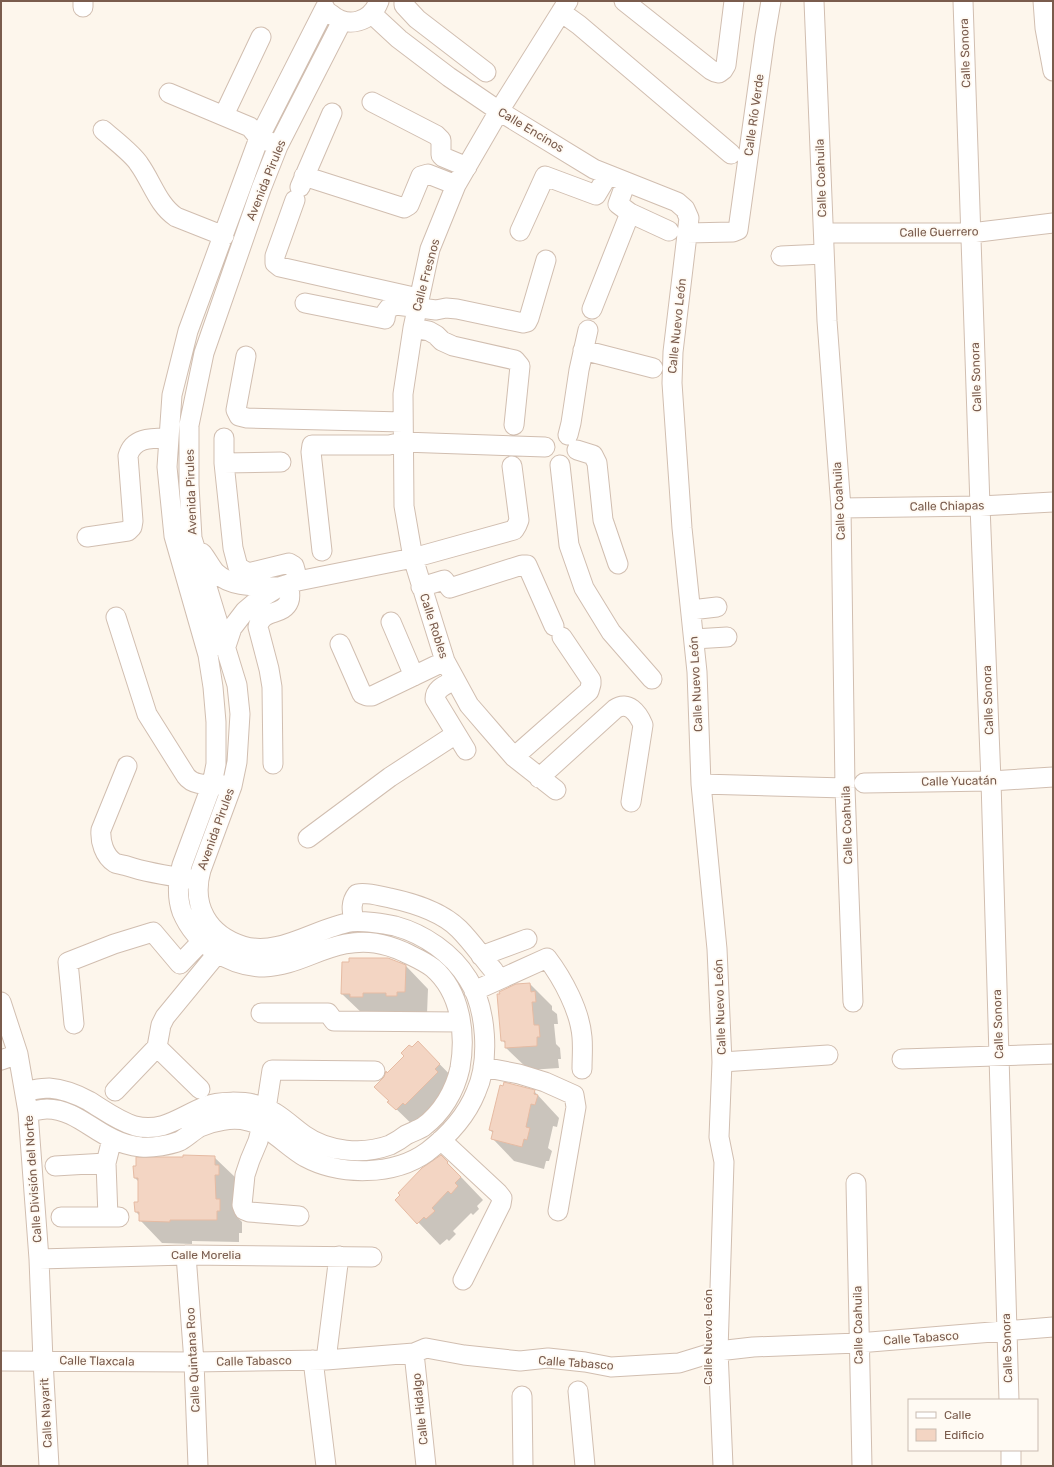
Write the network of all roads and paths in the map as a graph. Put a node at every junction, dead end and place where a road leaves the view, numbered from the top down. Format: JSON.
{"nodes":[{"id":1,"x":404,"y":1,"type":"edge"},
{"id":2,"x":624,"y":1,"type":"edge"},
{"id":3,"x":734,"y":1,"type":"edge"},
{"id":4,"x":771,"y":1,"type":"edge"},
{"id":5,"x":814,"y":1,"type":"edge"},
{"id":6,"x":963,"y":1,"type":"edge"},
{"id":7,"x":1043,"y":1,"type":"edge"},
{"id":8,"x":324,"y":4,"type":"edge"},
{"id":9,"x":375,"y":7,"type":"edge"},
{"id":10,"x":564,"y":7,"type":"edge"},
{"id":11,"x":417,"y":20,"type":"junction"},
{"id":12,"x":342,"y":21,"type":"junction"},
{"id":13,"x":261,"y":37,"type":"dead end"},
{"id":14,"x":399,"y":39,"type":"junction"},
{"id":15,"x":1053,"y":71,"type":"edge"},
{"id":16,"x":486,"y":72,"type":"dead end"},
{"id":17,"x":169,"y":93,"type":"dead end"},
{"id":18,"x":372,"y":102,"type":"dead end"},
{"id":19,"x":499,"y":111,"type":"junction"},
{"id":20,"x":332,"y":113,"type":"dead end"},
{"id":21,"x":224,"y":115,"type":"junction"},
{"id":22,"x":103,"y":130,"type":"dead end"},
{"id":23,"x":259,"y":138,"type":"junction"},
{"id":24,"x":278,"y":146,"type":"junction"},
{"id":25,"x":731,"y":154,"type":"dead end"},
{"id":26,"x":467,"y":167,"type":"junction"},
{"id":27,"x":608,"y":175,"type":"junction"},
{"id":28,"x":626,"y":182,"type":"junction"},
{"id":29,"x":456,"y":185,"type":"junction"},
{"id":30,"x":300,"y":188,"type":"junction"},
{"id":31,"x":630,"y":213,"type":"junction"},
{"id":32,"x":1053,"y":223,"type":"edge"},
{"id":33,"x":520,"y":231,"type":"dead end"},
{"id":34,"x":678,"y":232,"type":"junction"},
{"id":35,"x":824,"y":233,"type":"junction"},
{"id":36,"x":971,"y":233,"type":"junction"},
{"id":37,"x":224,"y":236,"type":"junction"},
{"id":38,"x":824,"y":254,"type":"junction"},
{"id":39,"x":781,"y":256,"type":"dead end"},
{"id":40,"x":546,"y":260,"type":"dead end"},
{"id":41,"x":305,"y":302,"type":"dead end"},
{"id":42,"x":418,"y":303,"type":"junction"},
{"id":43,"x":592,"y":309,"type":"dead end"},
{"id":44,"x":413,"y":328,"type":"junction"},
{"id":45,"x":588,"y":330,"type":"dead end"},
{"id":46,"x":583,"y":350,"type":"junction"},
{"id":47,"x":246,"y":356,"type":"dead end"},
{"id":48,"x":653,"y":368,"type":"dead end"},
{"id":49,"x":403,"y":422,"type":"junction"},
{"id":50,"x":514,"y":425,"type":"dead end"},
{"id":51,"x":169,"y":438,"type":"junction"},
{"id":52,"x":224,"y":438,"type":"dead end"},
{"id":53,"x":403,"y":442,"type":"junction"},
{"id":54,"x":572,"y":442,"type":"junction"},
{"id":55,"x":545,"y":447,"type":"junction"},
{"id":56,"x":281,"y":462,"type":"dead end"},
{"id":57,"x":224,"y":463,"type":"junction"},
{"id":58,"x":560,"y":465,"type":"junction"},
{"id":59,"x":512,"y":466,"type":"dead end"},
{"id":60,"x":1053,"y":502,"type":"edge"},
{"id":61,"x":980,"y":506,"type":"junction"},
{"id":62,"x":841,"y":508,"type":"junction"},
{"id":63,"x":86,"y":537,"type":"dead end"},
{"id":64,"x":192,"y":538,"type":"junction"},
{"id":65,"x":322,"y":551,"type":"dead end"},
{"id":66,"x":413,"y":558,"type":"junction"},
{"id":67,"x":618,"y":564,"type":"dead end"},
{"id":68,"x":289,"y":584,"type":"junction"},
{"id":69,"x":422,"y":587,"type":"junction"},
{"id":70,"x":717,"y":606,"type":"dead end"},
{"id":71,"x":691,"y":610,"type":"junction"},
{"id":72,"x":116,"y":617,"type":"dead end"},
{"id":73,"x":391,"y":622,"type":"dead end"},
{"id":74,"x":727,"y":637,"type":"dead end"},
{"id":75,"x":694,"y":639,"type":"junction"},
{"id":76,"x":340,"y":644,"type":"dead end"},
{"id":77,"x":225,"y":649,"type":"junction"},
{"id":78,"x":445,"y":661,"type":"junction"},
{"id":79,"x":414,"y":676,"type":"junction"},
{"id":80,"x":652,"y":679,"type":"dead end"},
{"id":81,"x":455,"y":680,"type":"junction"},
{"id":82,"x":514,"y":756,"type":"junction"},
{"id":83,"x":273,"y":764,"type":"dead end"},
{"id":84,"x":127,"y":766,"type":"dead end"},
{"id":85,"x":539,"y":778,"type":"junction"},
{"id":86,"x":1053,"y":778,"type":"edge"},
{"id":87,"x":992,"y":781,"type":"junction"},
{"id":88,"x":864,"y":783,"type":"dead end"},
{"id":89,"x":212,"y":784,"type":"junction"},
{"id":90,"x":701,"y":784,"type":"junction"},
{"id":91,"x":232,"y":786,"type":"junction"},
{"id":92,"x":845,"y":788,"type":"junction"},
{"id":93,"x":556,"y":790,"type":"dead end"},
{"id":94,"x":631,"y":802,"type":"dead end"},
{"id":95,"x":308,"y":838,"type":"dead end"},
{"id":96,"x":179,"y":877,"type":"junction"},
{"id":97,"x":198,"y":879,"type":"junction"},
{"id":98,"x":354,"y":921,"type":"junction"},
{"id":99,"x":526,"y":939,"type":"dead end"},
{"id":100,"x":202,"y":941,"type":"junction"},
{"id":101,"x":223,"y":947,"type":"junction"},
{"id":102,"x":481,"y":956,"type":"junction"},
{"id":103,"x":494,"y":971,"type":"dead end"},
{"id":104,"x":474,"y":991,"type":"junction"},
{"id":105,"x":1,"y":1002,"type":"edge"},
{"id":106,"x":854,"y":1002,"type":"dead end"},
{"id":107,"x":261,"y":1013,"type":"dead end"},
{"id":108,"x":460,"y":1022,"type":"junction"},
{"id":109,"x":74,"y":1024,"type":"dead end"},
{"id":110,"x":463,"y":1046,"type":"junction"},
{"id":111,"x":157,"y":1047,"type":"junction"},
{"id":112,"x":486,"y":1048,"type":"junction"},
{"id":113,"x":1053,"y":1054,"type":"edge"},
{"id":114,"x":828,"y":1055,"type":"dead end"},
{"id":115,"x":999,"y":1055,"type":"junction"},
{"id":116,"x":10,"y":1057,"type":"edge"},
{"id":117,"x":902,"y":1058,"type":"dead end"},
{"id":118,"x":722,"y":1062,"type":"junction"},
{"id":119,"x":483,"y":1067,"type":"junction"},
{"id":120,"x":582,"y":1069,"type":"dead end"},
{"id":121,"x":375,"y":1071,"type":"dead end"},
{"id":122,"x":200,"y":1089,"type":"dead end"},
{"id":123,"x":25,"y":1091,"type":"junction"},
{"id":124,"x":115,"y":1091,"type":"dead end"},
{"id":125,"x":88,"y":1101,"type":"junction"},
{"id":126,"x":28,"y":1112,"type":"junction"},
{"id":127,"x":264,"y":1118,"type":"junction"},
{"id":128,"x":79,"y":1119,"type":"junction"},
{"id":129,"x":112,"y":1139,"type":"junction"},
{"id":130,"x":441,"y":1140,"type":"junction"},
{"id":131,"x":106,"y":1163,"type":"junction"},
{"id":132,"x":55,"y":1166,"type":"dead end"},
{"id":133,"x":856,"y":1183,"type":"dead end"},
{"id":134,"x":558,"y":1211,"type":"dead end"},
{"id":135,"x":300,"y":1216,"type":"dead end"},
{"id":136,"x":61,"y":1217,"type":"dead end"},
{"id":137,"x":186,"y":1255,"type":"junction"},
{"id":138,"x":339,"y":1256,"type":"junction"},
{"id":139,"x":372,"y":1257,"type":"dead end"},
{"id":140,"x":39,"y":1259,"type":"junction"},
{"id":141,"x":463,"y":1280,"type":"dead end"},
{"id":142,"x":1053,"y":1327,"type":"edge"},
{"id":143,"x":1006,"y":1331,"type":"junction"},
{"id":144,"x":858,"y":1343,"type":"junction"},
{"id":145,"x":414,"y":1353,"type":"junction"},
{"id":146,"x":712,"y":1353,"type":"junction"},
{"id":147,"x":43,"y":1360,"type":"junction"},
{"id":148,"x":320,"y":1360,"type":"junction"},
{"id":149,"x":1,"y":1361,"type":"edge"},
{"id":150,"x":194,"y":1362,"type":"junction"},
{"id":151,"x":578,"y":1391,"type":"dead end"},
{"id":152,"x":522,"y":1396,"type":"dead end"},
{"id":153,"x":1009,"y":1399,"type":"edge"},
{"id":154,"x":1010,"y":1451,"type":"edge"},
{"id":155,"x":49,"y":1466,"type":"edge"},
{"id":156,"x":198,"y":1466,"type":"edge"},
{"id":157,"x":326,"y":1466,"type":"edge"},
{"id":158,"x":426,"y":1466,"type":"edge"},
{"id":159,"x":523,"y":1466,"type":"edge"},
{"id":160,"x":585,"y":1466,"type":"edge"},
{"id":161,"x":711,"y":1466,"type":"edge"},
{"id":162,"x":722,"y":1466,"type":"edge"},
{"id":163,"x":862,"y":1466,"type":"edge"},
{"id":164,"x":1011,"y":1466,"type":"edge"}],
"edges":[{"from":1,"to":11,"type":"street"},
{"from":2,"to":3,"type":"street"},
{"from":4,"to":34,"type":"street","name":"Calle Río Verde"},
{"from":5,"to":35,"type":"street","name":"Calle Coahuila"},
{"from":6,"to":36,"type":"street","name":"Calle Sonora"},
{"from":7,"to":15,"type":"street"},
{"from":8,"to":12,"type":"street"},
{"from":8,"to":23,"type":"street","name":"Avenida Pirules"},
{"from":9,"to":12,"type":"street"},
{"from":9,"to":14,"type":"street","name":"Calle Encinos"},
{"from":10,"to":19,"type":"street","name":"Calle Fresnos"},
{"from":10,"to":25,"type":"street"},
{"from":11,"to":14,"type":"street"},
{"from":11,"to":16,"type":"street"},
{"from":12,"to":24,"type":"street","name":"Avenida Pirules"},
{"from":13,"to":21,"type":"street"},
{"from":14,"to":19,"type":"street","name":"Calle Encinos"},
{"from":17,"to":21,"type":"street"},
{"from":18,"to":26,"type":"street"},
{"from":19,"to":26,"type":"street","name":"Calle Fresnos"},
{"from":19,"to":27,"type":"street","name":"Calle Encinos"},
{"from":20,"to":30,"type":"street"},
{"from":21,"to":23,"type":"street"},
{"from":22,"to":37,"type":"street"},
{"from":23,"to":24,"type":"street"},
{"from":23,"to":37,"type":"street","name":"Avenida Pirules"},
{"from":24,"to":64,"type":"street","name":"Avenida Pirules"},
{"from":26,"to":29,"type":"street","name":"Calle Fresnos"},
{"from":27,"to":28,"type":"street","name":"Calle Encinos"},
{"from":27,"to":33,"type":"street"},
{"from":28,"to":31,"type":"street"},
{"from":28,"to":34,"type":"street","name":"Calle Encinos"},
{"from":29,"to":30,"type":"street"},
{"from":29,"to":42,"type":"street","name":"Calle Fresnos"},
{"from":30,"to":42,"type":"street"},
{"from":31,"to":34,"type":"street"},
{"from":31,"to":43,"type":"street"},
{"from":32,"to":36,"type":"street","name":"Calle Guerrero"},
{"from":34,"to":71,"type":"street","name":"Calle Nuevo León"},
{"from":35,"to":36,"type":"street","name":"Calle Guerrero"},
{"from":35,"to":38,"type":"street","name":"Calle Coahuila"},
{"from":36,"to":61,"type":"street","name":"Calle Sonora"},
{"from":37,"to":51,"type":"street","name":"Avenida Pirules"},
{"from":38,"to":39,"type":"street"},
{"from":38,"to":62,"type":"street","name":"Calle Coahuila"},
{"from":40,"to":42,"type":"street"},
{"from":41,"to":42,"type":"street"},
{"from":42,"to":44,"type":"street","name":"Calle Fresnos"},
{"from":44,"to":49,"type":"street","name":"Calle Fresnos"},
{"from":44,"to":50,"type":"street"},
{"from":45,"to":46,"type":"street"},
{"from":46,"to":48,"type":"street"},
{"from":46,"to":54,"type":"street"},
{"from":47,"to":49,"type":"street"},
{"from":49,"to":53,"type":"street","name":"Calle Fresnos"},
{"from":51,"to":63,"type":"street"},
{"from":51,"to":89,"type":"street","name":"Avenida Pirules"},
{"from":52,"to":57,"type":"street"},
{"from":53,"to":55,"type":"street"},
{"from":53,"to":65,"type":"street"},
{"from":53,"to":66,"type":"street","name":"Calle Fresnos"},
{"from":54,"to":55,"type":"street"},
{"from":54,"to":58,"type":"street"},
{"from":54,"to":67,"type":"street"},
{"from":55,"to":58,"type":"street"},
{"from":56,"to":57,"type":"street"},
{"from":57,"to":68,"type":"street"},
{"from":58,"to":80,"type":"street"},
{"from":59,"to":66,"type":"street"},
{"from":60,"to":61,"type":"street","name":"Calle Chiapas"},
{"from":61,"to":62,"type":"street","name":"Calle Chiapas"},
{"from":61,"to":87,"type":"street","name":"Calle Sonora"},
{"from":62,"to":92,"type":"street","name":"Calle Coahuila"},
{"from":64,"to":68,"type":"street"},
{"from":64,"to":77,"type":"street","name":"Avenida Pirules"},
{"from":66,"to":68,"type":"street"},
{"from":66,"to":69,"type":"street","name":"Calle Robles"},
{"from":68,"to":77,"type":"street"},
{"from":68,"to":83,"type":"street"},
{"from":69,"to":78,"type":"street","name":"Calle Robles"},
{"from":69,"to":82,"type":"street"},
{"from":70,"to":71,"type":"street"},
{"from":71,"to":75,"type":"street","name":"Calle Nuevo León"},
{"from":72,"to":89,"type":"street"},
{"from":73,"to":79,"type":"street"},
{"from":74,"to":75,"type":"street"},
{"from":75,"to":90,"type":"street","name":"Calle Nuevo León"},
{"from":76,"to":79,"type":"street"},
{"from":77,"to":91,"type":"street","name":"Avenida Pirules"},
{"from":78,"to":79,"type":"street"},
{"from":78,"to":81,"type":"street","name":"Calle Robles"},
{"from":81,"to":82,"type":"street","name":"Calle Robles"},
{"from":81,"to":95,"type":"street"},
{"from":82,"to":85,"type":"street","name":"Calle Robles"},
{"from":84,"to":96,"type":"street"},
{"from":85,"to":93,"type":"street","name":"Calle Robles"},
{"from":85,"to":94,"type":"street"},
{"from":86,"to":87,"type":"street","name":"Calle Yucatán"},
{"from":87,"to":88,"type":"street","name":"Calle Yucatán"},
{"from":87,"to":115,"type":"street","name":"Calle Sonora"},
{"from":89,"to":91,"type":"street"},
{"from":89,"to":96,"type":"street","name":"Avenida Pirules"},
{"from":90,"to":92,"type":"street"},
{"from":90,"to":118,"type":"street","name":"Calle Nuevo León"},
{"from":91,"to":97,"type":"street","name":"Avenida Pirules"},
{"from":92,"to":106,"type":"street","name":"Calle Coahuila"},
{"from":96,"to":97,"type":"street"},
{"from":96,"to":100,"type":"street","name":"Avenida Pirules"},
{"from":97,"to":101,"type":"street","name":"Avenida Pirules"},
{"from":98,"to":101,"type":"street","name":"Avenida Pirules"},
{"from":98,"to":102,"type":"street"},
{"from":98,"to":104,"type":"street","name":"Avenida Pirules"},
{"from":99,"to":102,"type":"street"},
{"from":100,"to":101,"type":"street","name":"Avenida Pirules"},
{"from":100,"to":109,"type":"street"},
{"from":101,"to":108,"type":"street","name":"Avenida Pirules"},
{"from":101,"to":111,"type":"street"},
{"from":102,"to":103,"type":"street"},
{"from":104,"to":112,"type":"street","name":"Avenida Pirules"},
{"from":104,"to":120,"type":"street"},
{"from":105,"to":116,"type":"street","name":"Calle División del Norte"},
{"from":107,"to":108,"type":"street"},
{"from":108,"to":110,"type":"street","name":"Avenida Pirules"},
{"from":110,"to":112,"type":"street"},
{"from":110,"to":127,"type":"street","name":"Avenida Pirules"},
{"from":111,"to":122,"type":"street"},
{"from":111,"to":124,"type":"street"},
{"from":112,"to":119,"type":"street","name":"Avenida Pirules"},
{"from":113,"to":115,"type":"street"},
{"from":114,"to":118,"type":"street"},
{"from":115,"to":117,"type":"street"},
{"from":115,"to":143,"type":"street","name":"Calle Sonora"},
{"from":116,"to":123,"type":"street","name":"Calle División del Norte"},
{"from":118,"to":146,"type":"street","name":"Calle Nuevo León"},
{"from":119,"to":130,"type":"street","name":"Avenida Pirules"},
{"from":119,"to":134,"type":"street"},
{"from":121,"to":127,"type":"street"},
{"from":123,"to":125,"type":"street","name":"Avenida Pirules"},
{"from":123,"to":126,"type":"street","name":"Calle División del Norte"},
{"from":125,"to":127,"type":"street","name":"Avenida Pirules"},
{"from":125,"to":128,"type":"street"},
{"from":126,"to":128,"type":"street","name":"Avenida Pirules"},
{"from":126,"to":140,"type":"street","name":"Calle División del Norte"},
{"from":127,"to":129,"type":"street","name":"Avenida Pirules"},
{"from":127,"to":130,"type":"street","name":"Avenida Pirules"},
{"from":127,"to":135,"type":"street"},
{"from":128,"to":129,"type":"street","name":"Avenida Pirules"},
{"from":129,"to":131,"type":"street"},
{"from":130,"to":141,"type":"street"},
{"from":131,"to":132,"type":"street"},
{"from":131,"to":136,"type":"street"},
{"from":133,"to":144,"type":"street","name":"Calle Coahuila"},
{"from":137,"to":138,"type":"street","name":"Calle Morelia"},
{"from":137,"to":140,"type":"street","name":"Calle Morelia"},
{"from":137,"to":150,"type":"street","name":"Calle Quintana Roo"},
{"from":138,"to":139,"type":"street","name":"Calle Morelia"},
{"from":138,"to":148,"type":"street"},
{"from":140,"to":147,"type":"street","name":"Calle División del Norte"},
{"from":142,"to":143,"type":"street","name":"Calle Tabasco"},
{"from":143,"to":144,"type":"street","name":"Calle Tabasco"},
{"from":143,"to":153,"type":"street","name":"Calle Sonora"},
{"from":144,"to":146,"type":"street","name":"Calle Tabasco"},
{"from":144,"to":163,"type":"street","name":"Calle Coahuila"},
{"from":145,"to":146,"type":"street","name":"Calle Tabasco"},
{"from":145,"to":148,"type":"street","name":"Calle Tabasco"},
{"from":145,"to":158,"type":"street","name":"Calle Hidalgo"},
{"from":146,"to":161,"type":"street","name":"Calle Nuevo León"},
{"from":146,"to":162,"type":"street","name":"Calle Nuevo León"},
{"from":147,"to":149,"type":"street","name":"Calle Tlaxcala"},
{"from":147,"to":150,"type":"street","name":"Calle Tlaxcala"},
{"from":147,"to":155,"type":"street","name":"Calle Nayarit"},
{"from":148,"to":150,"type":"street","name":"Calle Tabasco"},
{"from":148,"to":157,"type":"street"},
{"from":150,"to":156,"type":"street","name":"Calle Quintana Roo"},
{"from":151,"to":160,"type":"street"},
{"from":152,"to":159,"type":"street"},
{"from":154,"to":164,"type":"street"}]}
